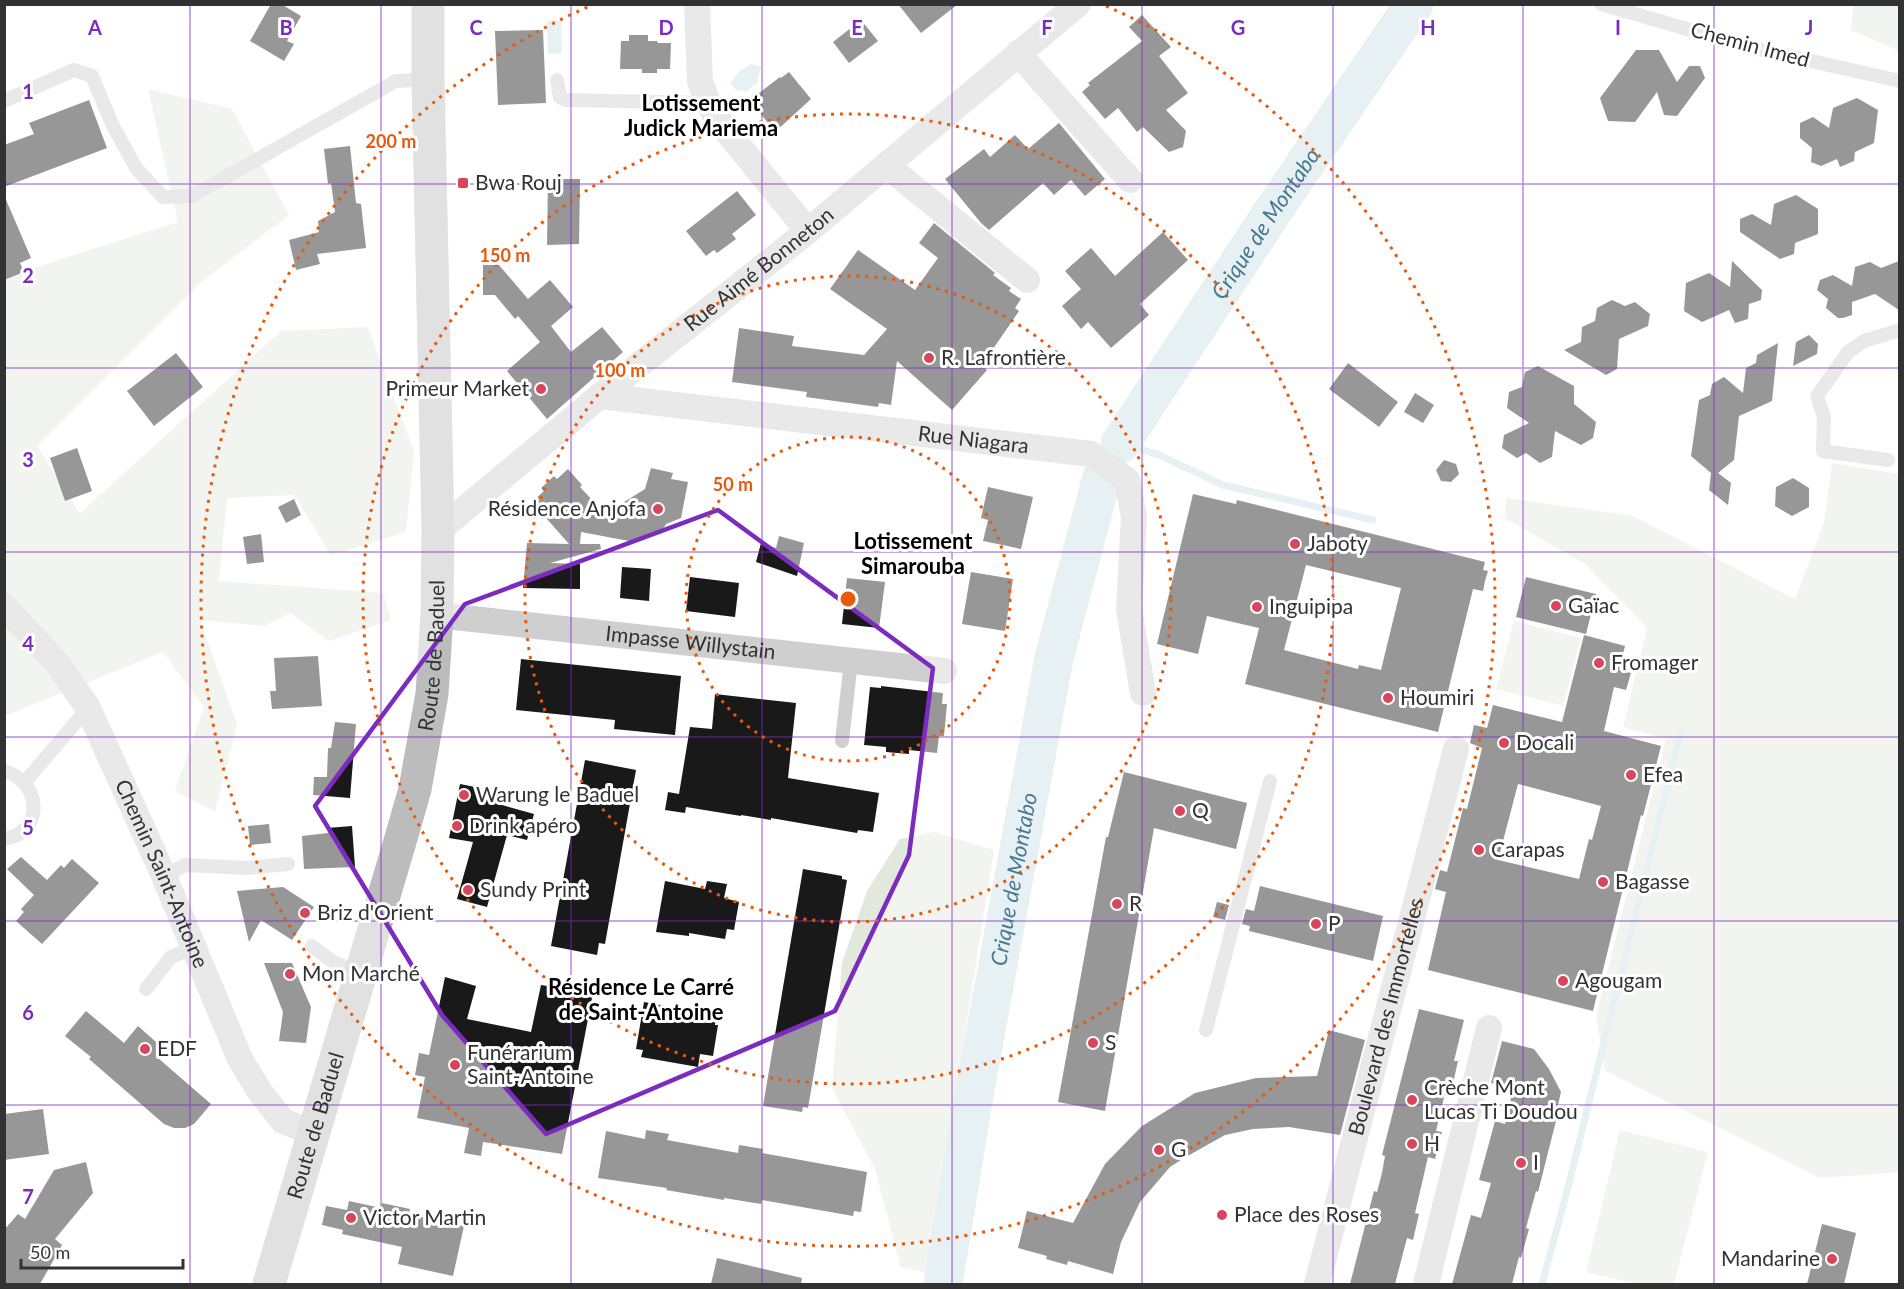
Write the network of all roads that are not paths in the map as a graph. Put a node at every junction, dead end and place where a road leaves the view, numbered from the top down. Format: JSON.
{"nodes":[{"id":1,"x":428,"y":4,"type":"edge"},
{"id":2,"x":697,"y":4,"type":"edge"},
{"id":3,"x":1078,"y":4,"type":"edge"},
{"id":4,"x":1600,"y":4,"type":"edge"},
{"id":5,"x":1017,"y":53,"type":"junction"},
{"id":6,"x":428,"y":79,"type":"junction"},
{"id":7,"x":557,"y":80,"type":"dead end"},
{"id":8,"x":1899,"y":81,"type":"edge"},
{"id":9,"x":4,"y":101,"type":"edge"},
{"id":10,"x":708,"y":103,"type":"junction"},
{"id":11,"x":887,"y":166,"type":"junction"},
{"id":12,"x":1130,"y":180,"type":"dead end"},
{"id":13,"x":808,"y":231,"type":"junction"},
{"id":14,"x":1027,"y":280,"type":"dead end"},
{"id":15,"x":1899,"y":330,"type":"edge"},
{"id":16,"x":600,"y":396,"type":"junction"},
{"id":17,"x":1888,"y":460,"type":"dead end"},
{"id":18,"x":438,"y":531,"type":"junction"},
{"id":19,"x":4,"y":606,"type":"edge"},
{"id":20,"x":437,"y":615,"type":"junction"},
{"id":21,"x":852,"y":661,"type":"junction"},
{"id":22,"x":944,"y":670,"type":"dead end"},
{"id":23,"x":1143,"y":693,"type":"dead end"},
{"id":24,"x":88,"y":708,"type":"junction"},
{"id":25,"x":842,"y":741,"type":"dead end"},
{"id":26,"x":1456,"y":749,"type":"dead end"},
{"id":27,"x":4,"y":771,"type":"edge"},
{"id":28,"x":1270,"y":781,"type":"dead end"},
{"id":29,"x":25,"y":782,"type":"junction"},
{"id":30,"x":4,"y":839,"type":"edge"},
{"id":31,"x":288,"y":864,"type":"dead end"},
{"id":32,"x":164,"y":876,"type":"junction"},
{"id":33,"x":312,"y":946,"type":"dead end"},
{"id":34,"x":193,"y":948,"type":"junction"},
{"id":35,"x":362,"y":973,"type":"junction"},
{"id":36,"x":146,"y":989,"type":"dead end"},
{"id":37,"x":1489,"y":1028,"type":"dead end"},
{"id":38,"x":1206,"y":1030,"type":"dead end"},
{"id":39,"x":315,"y":1134,"type":"junction"},
{"id":40,"x":269,"y":1284,"type":"edge"},
{"id":41,"x":1317,"y":1284,"type":"edge"},
{"id":42,"x":1426,"y":1284,"type":"edge"}],
"edges":[{"from":1,"to":6,"type":"main road","name":"Route de Baduel"},
{"from":2,"to":10,"type":"street"},
{"from":3,"to":5,"type":"street","name":"Rue Aimé Bonneton"},
{"from":4,"to":8,"type":"lane","name":"Chemin Imed"},
{"from":5,"to":11,"type":"street","name":"Rue Aimé Bonneton"},
{"from":5,"to":12,"type":"street"},
{"from":6,"to":9,"type":"lane"},
{"from":6,"to":18,"type":"main road","name":"Route de Baduel"},
{"from":7,"to":10,"type":"lane"},
{"from":10,"to":13,"type":"street"},
{"from":11,"to":13,"type":"street","name":"Rue Aimé Bonneton"},
{"from":11,"to":14,"type":"street"},
{"from":13,"to":16,"type":"street","name":"Rue Aimé Bonneton"},
{"from":15,"to":17,"type":"lane"},
{"from":16,"to":18,"type":"street","name":"Rue Aimé Bonneton"},
{"from":16,"to":23,"type":"street","name":"Rue Niagara"},
{"from":18,"to":20,"type":"main road","name":"Route de Baduel"},
{"from":19,"to":24,"type":"street","name":"Chemin Saint-Antoine"},
{"from":20,"to":21,"type":"street","name":"Impasse Willystain"},
{"from":20,"to":35,"type":"main road","name":"Route de Baduel"},
{"from":21,"to":22,"type":"street","name":"Impasse Willystain"},
{"from":21,"to":25,"type":"lane"},
{"from":24,"to":29,"type":"lane"},
{"from":24,"to":32,"type":"street","name":"Chemin Saint-Antoine"},
{"from":26,"to":41,"type":"street","name":"Boulevard des Immortelles"},
{"from":27,"to":29,"type":"lane"},
{"from":28,"to":38,"type":"lane"},
{"from":29,"to":30,"type":"lane"},
{"from":31,"to":32,"type":"lane"},
{"from":32,"to":34,"type":"street","name":"Chemin Saint-Antoine"},
{"from":33,"to":35,"type":"lane"},
{"from":34,"to":36,"type":"lane"},
{"from":34,"to":39,"type":"street","name":"Chemin Saint-Antoine"},
{"from":35,"to":39,"type":"main road","name":"Route de Baduel"},
{"from":37,"to":42,"type":"street"},
{"from":39,"to":40,"type":"main road","name":"Route de Baduel"}]}
